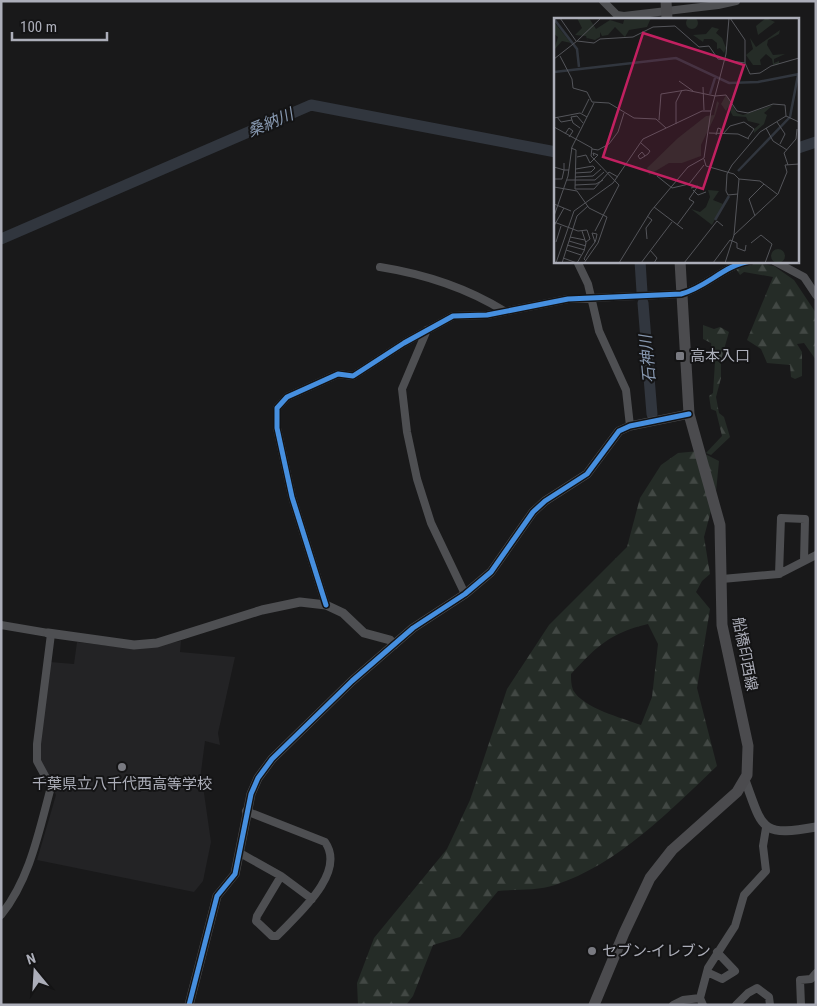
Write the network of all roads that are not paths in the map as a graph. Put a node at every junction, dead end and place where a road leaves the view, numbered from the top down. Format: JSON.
{"nodes":[{"id":1,"x":603,"y":1,"type":"edge"},
{"id":2,"x":736,"y":1,"type":"edge"},
{"id":3,"x":666,"y":10,"type":"edge"},
{"id":4,"x":577,"y":262,"type":"edge"},
{"id":5,"x":680,"y":262,"type":"edge"},
{"id":6,"x":746,"y":262,"type":"edge"},
{"id":7,"x":776,"y":262,"type":"edge"},
{"id":8,"x":380,"y":267,"type":"dead end"},
{"id":9,"x":681,"y":294,"type":"junction"},
{"id":10,"x":816,"y":296,"type":"edge"},
{"id":11,"x":592,"y":300,"type":"junction"},
{"id":12,"x":504,"y":312,"type":"junction"},
{"id":13,"x":427,"y":330,"type":"junction"},
{"id":14,"x":689,"y":414,"type":"junction"},
{"id":15,"x":630,"y":426,"type":"junction"},
{"id":16,"x":816,"y":555,"type":"edge"},
{"id":17,"x":804,"y":561,"type":"junction"},
{"id":18,"x":778,"y":574,"type":"junction"},
{"id":19,"x":722,"y":579,"type":"junction"},
{"id":20,"x":465,"y":594,"type":"junction"},
{"id":21,"x":326,"y":605,"type":"junction"},
{"id":22,"x":1,"y":625,"type":"edge"},
{"id":23,"x":50,"y":633,"type":"junction"},
{"id":24,"x":394,"y":645,"type":"junction"},
{"id":25,"x":745,"y":780,"type":"junction"},
{"id":26,"x":246,"y":811,"type":"junction"},
{"id":27,"x":816,"y":827,"type":"edge"},
{"id":28,"x":766,"y":828,"type":"junction"},
{"id":29,"x":240,"y":852,"type":"junction"},
{"id":30,"x":282,"y":876,"type":"junction"},
{"id":31,"x":312,"y":899,"type":"junction"},
{"id":32,"x":1,"y":916,"type":"edge"},
{"id":33,"x":716,"y":952,"type":"junction"},
{"id":34,"x":707,"y":972,"type":"junction"},
{"id":35,"x":816,"y":973,"type":"edge"},
{"id":36,"x":701,"y":1001,"type":"edge"},
{"id":37,"x":189,"y":1005,"type":"edge"},
{"id":38,"x":594,"y":1005,"type":"edge"},
{"id":39,"x":673,"y":1005,"type":"edge"},
{"id":40,"x":736,"y":1005,"type":"edge"},
{"id":41,"x":770,"y":1005,"type":"edge"},
{"id":42,"x":801,"y":1005,"type":"edge"}],
"edges":[{"from":1,"to":3,"type":"street"},
{"from":2,"to":3,"type":"street"},
{"from":4,"to":11,"type":"street"},
{"from":5,"to":9,"type":"main road","name":"船橋印西線"},
{"from":6,"to":9,"type":"street"},
{"from":7,"to":10,"type":"street"},
{"from":8,"to":12,"type":"street"},
{"from":9,"to":11,"type":"street"},
{"from":9,"to":14,"type":"main road","name":"船橋印西線"},
{"from":11,"to":12,"type":"street"},
{"from":11,"to":15,"type":"street"},
{"from":12,"to":13,"type":"street"},
{"from":13,"to":20,"type":"street"},
{"from":13,"to":21,"type":"street"},
{"from":14,"to":15,"type":"street"},
{"from":14,"to":19,"type":"main road","name":"船橋印西線"},
{"from":15,"to":20,"type":"street"},
{"from":16,"to":17,"type":"street"},
{"from":17,"to":18,"type":"street"},
{"from":17,"to":18,"type":"street"},
{"from":18,"to":19,"type":"street"},
{"from":19,"to":25,"type":"main road","name":"船橋印西線"},
{"from":20,"to":24,"type":"street"},
{"from":21,"to":23,"type":"street"},
{"from":21,"to":24,"type":"street"},
{"from":22,"to":23,"type":"street"},
{"from":23,"to":32,"type":"street"},
{"from":24,"to":26,"type":"street"},
{"from":25,"to":28,"type":"street"},
{"from":25,"to":38,"type":"main road"},
{"from":26,"to":29,"type":"street"},
{"from":26,"to":31,"type":"street"},
{"from":27,"to":28,"type":"street"},
{"from":28,"to":33,"type":"street"},
{"from":29,"to":30,"type":"street"},
{"from":29,"to":37,"type":"street"},
{"from":30,"to":31,"type":"street"},
{"from":30,"to":31,"type":"street"},
{"from":33,"to":34,"type":"street"},
{"from":33,"to":34,"type":"street"},
{"from":34,"to":36,"type":"street"},
{"from":35,"to":42,"type":"street"},
{"from":36,"to":39,"type":"street"},
{"from":40,"to":41,"type":"street"}]}
